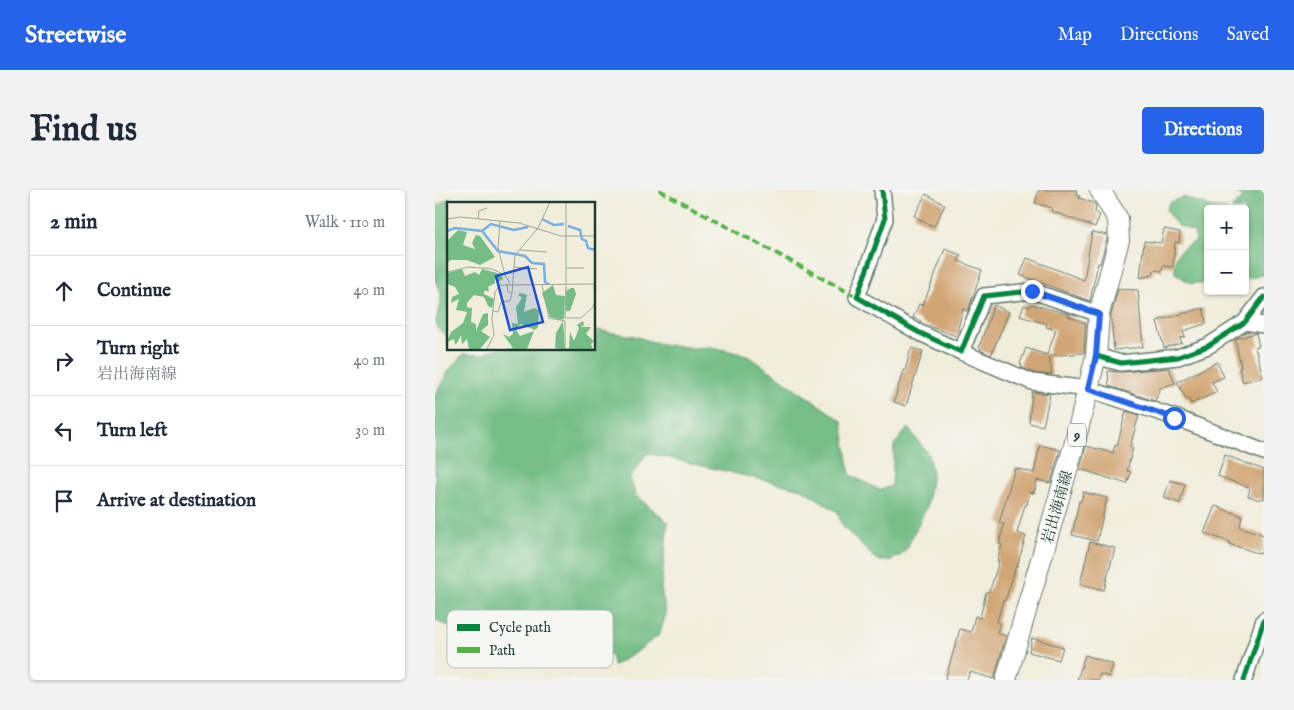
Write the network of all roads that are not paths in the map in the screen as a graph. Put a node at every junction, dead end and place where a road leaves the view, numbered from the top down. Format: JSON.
{"nodes":[{"id":1,"x":882,"y":190,"type":"edge"},
{"id":2,"x":1100,"y":190,"type":"edge"},
{"id":3,"x":1264,"y":297,"type":"edge"},
{"id":4,"x":1099,"y":314,"type":"junction"},
{"id":5,"x":1245,"y":322,"type":"junction"},
{"id":6,"x":1264,"y":325,"type":"edge"},
{"id":7,"x":961,"y":352,"type":"junction"},
{"id":8,"x":1096,"y":356,"type":"junction"},
{"id":9,"x":1088,"y":389,"type":"junction"},
{"id":10,"x":1264,"y":452,"type":"edge"},
{"id":11,"x":1264,"y":620,"type":"edge"},
{"id":12,"x":1006,"y":680,"type":"edge"},
{"id":13,"x":1244,"y":680,"type":"edge"}],
"edges":[{"from":1,"to":7,"type":"street"},
{"from":2,"to":4,"type":"main road","name":"岩出海南線","number":"9"},
{"from":3,"to":5,"type":"street"},
{"from":4,"to":7,"type":"street"},
{"from":4,"to":8,"type":"main road","name":"岩出海南線","number":"9"},
{"from":5,"to":6,"type":"street"},
{"from":5,"to":8,"type":"street"},
{"from":7,"to":9,"type":"street"},
{"from":8,"to":9,"type":"main road","name":"岩出海南線","number":"9"},
{"from":9,"to":10,"type":"street"},
{"from":9,"to":12,"type":"main road","name":"岩出海南線","number":"9"},
{"from":11,"to":13,"type":"street"}]}
